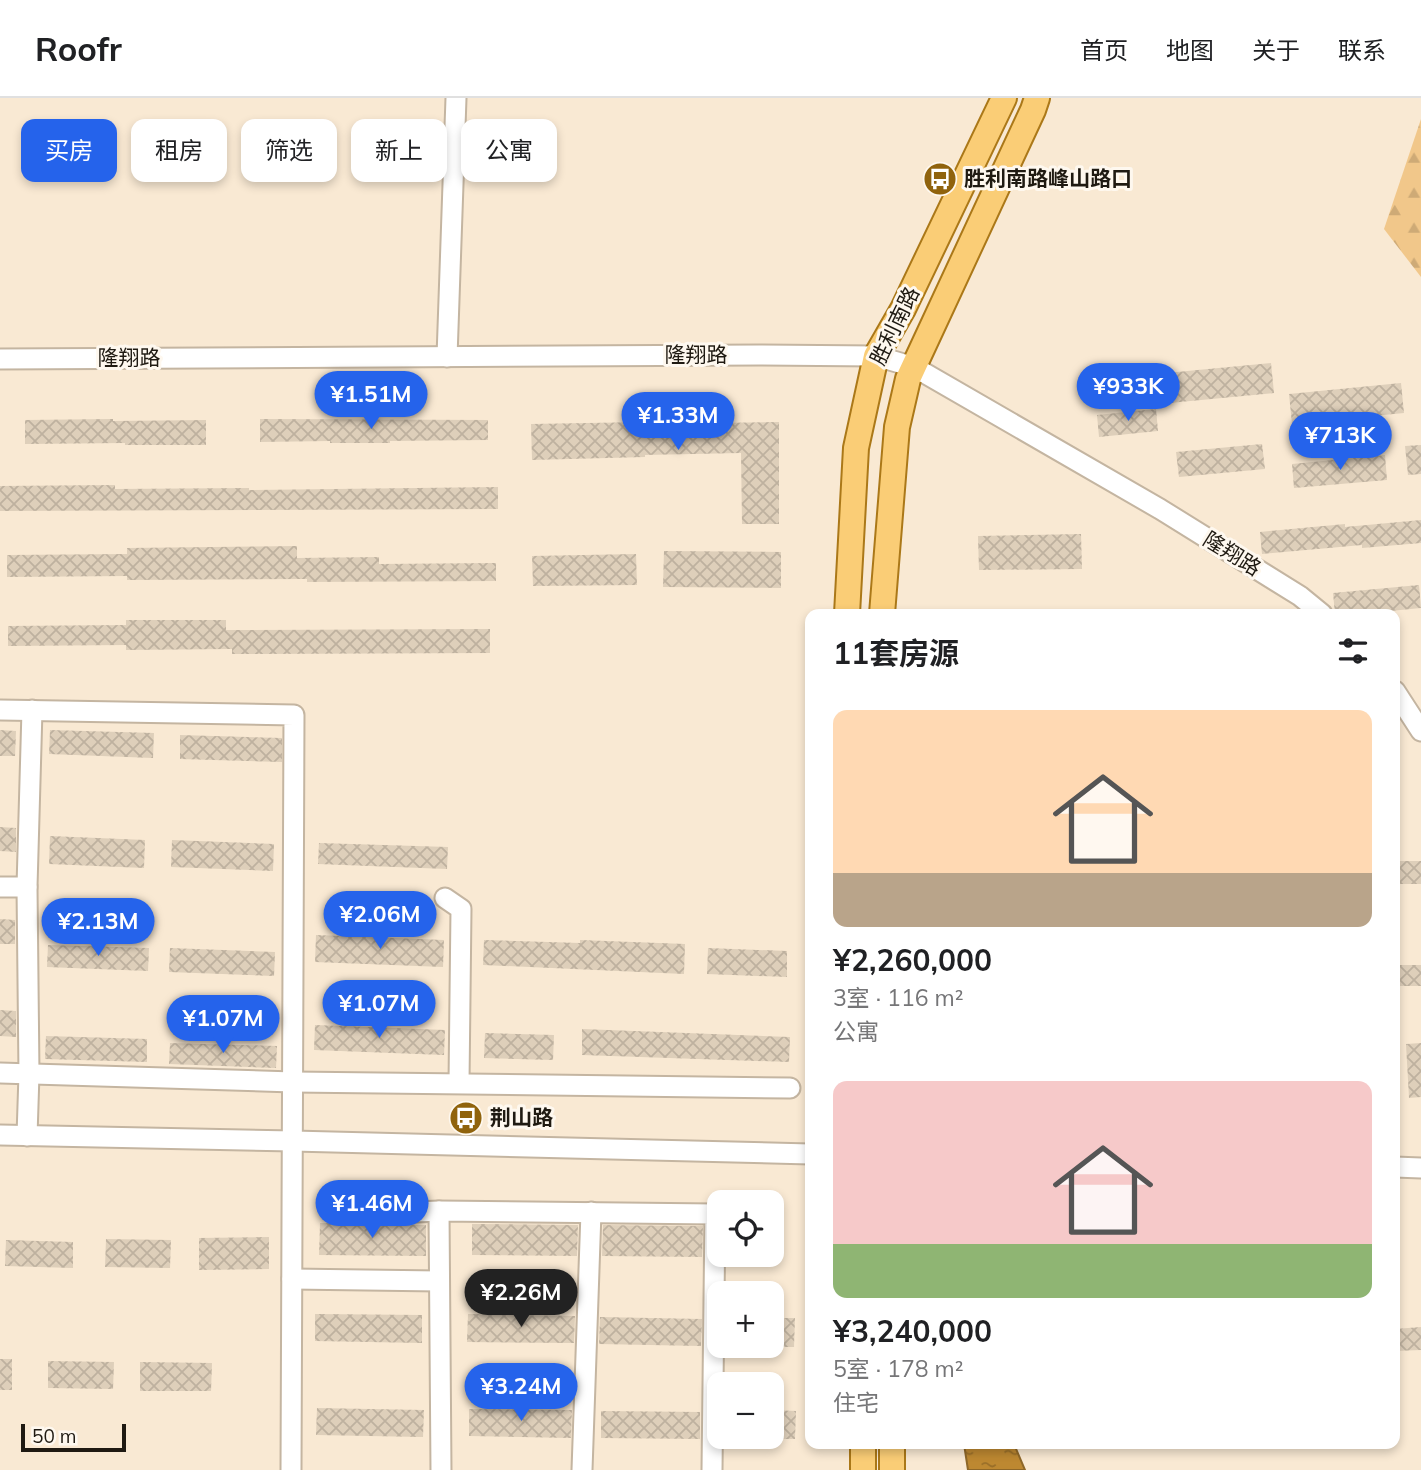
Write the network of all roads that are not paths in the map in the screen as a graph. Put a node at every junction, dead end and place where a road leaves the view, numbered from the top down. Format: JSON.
{"nodes":[{"id":1,"x":456,"y":98,"type":"edge"},
{"id":2,"x":1004,"y":98,"type":"edge"},
{"id":3,"x":1037,"y":98,"type":"edge"},
{"id":4,"x":876,"y":356,"type":"junction"},
{"id":5,"x":447,"y":357,"type":"junction"},
{"id":6,"x":0,"y":359,"type":"edge"},
{"id":7,"x":914,"y":367,"type":"junction"},
{"id":8,"x":847,"y":609,"type":"edge"},
{"id":9,"x":882,"y":609,"type":"edge"},
{"id":10,"x":1316,"y":609,"type":"edge"},
{"id":11,"x":1400,"y":699,"type":"edge"},
{"id":12,"x":0,"y":710,"type":"edge"},
{"id":13,"x":32,"y":710,"type":"junction"},
{"id":14,"x":1421,"y":731,"type":"edge"},
{"id":15,"x":0,"y":887,"type":"edge"},
{"id":16,"x":27,"y":887,"type":"junction"},
{"id":17,"x":445,"y":898,"type":"dead end"},
{"id":18,"x":0,"y":1073,"type":"edge"},
{"id":19,"x":29,"y":1073,"type":"junction"},
{"id":20,"x":293,"y":1082,"type":"junction"},
{"id":21,"x":459,"y":1083,"type":"junction"},
{"id":22,"x":790,"y":1088,"type":"dead end"},
{"id":23,"x":0,"y":1135,"type":"edge"},
{"id":24,"x":27,"y":1136,"type":"junction"},
{"id":25,"x":293,"y":1141,"type":"junction"},
{"id":26,"x":805,"y":1154,"type":"edge"},
{"id":27,"x":1400,"y":1167,"type":"edge"},
{"id":28,"x":1421,"y":1168,"type":"edge"},
{"id":29,"x":439,"y":1211,"type":"junction"},
{"id":30,"x":416,"y":1212,"type":"dead end"},
{"id":31,"x":591,"y":1212,"type":"junction"},
{"id":32,"x":292,"y":1279,"type":"junction"},
{"id":33,"x":439,"y":1282,"type":"junction"},
{"id":34,"x":863,"y":1449,"type":"edge"},
{"id":35,"x":892,"y":1449,"type":"edge"},
{"id":36,"x":291,"y":1470,"type":"edge"},
{"id":37,"x":441,"y":1470,"type":"edge"},
{"id":38,"x":582,"y":1470,"type":"edge"},
{"id":39,"x":712,"y":1470,"type":"edge"},
{"id":40,"x":863,"y":1470,"type":"edge"},
{"id":41,"x":892,"y":1470,"type":"edge"}],
"edges":[{"from":1,"to":5,"type":"street"},
{"from":2,"to":4,"type":"main road","name":"胜利南路"},
{"from":3,"to":7,"type":"main road","name":"胜利南路"},
{"from":4,"to":5,"type":"street","name":"隆翔路"},
{"from":4,"to":7,"type":"street","name":"隆翔路"},
{"from":4,"to":8,"type":"main road","name":"胜利南路"},
{"from":5,"to":6,"type":"street","name":"隆翔路"},
{"from":7,"to":9,"type":"main road","name":"胜利南路"},
{"from":7,"to":10,"type":"street","name":"隆翔路"},
{"from":11,"to":14,"type":"street"},
{"from":12,"to":13,"type":"street"},
{"from":13,"to":16,"type":"street"},
{"from":13,"to":20,"type":"street"},
{"from":15,"to":16,"type":"street"},
{"from":16,"to":19,"type":"street"},
{"from":17,"to":21,"type":"street"},
{"from":18,"to":19,"type":"street"},
{"from":19,"to":20,"type":"street"},
{"from":19,"to":24,"type":"street"},
{"from":20,"to":21,"type":"street"},
{"from":20,"to":25,"type":"street"},
{"from":21,"to":22,"type":"street"},
{"from":23,"to":24,"type":"street"},
{"from":24,"to":25,"type":"street"},
{"from":25,"to":26,"type":"street"},
{"from":25,"to":32,"type":"street"},
{"from":27,"to":28,"type":"street"},
{"from":29,"to":30,"type":"street"},
{"from":29,"to":31,"type":"street"},
{"from":29,"to":33,"type":"street"},
{"from":31,"to":38,"type":"street"},
{"from":31,"to":39,"type":"street"},
{"from":32,"to":33,"type":"street"},
{"from":32,"to":36,"type":"street"},
{"from":33,"to":37,"type":"street"},
{"from":34,"to":40,"type":"main road"},
{"from":35,"to":41,"type":"main road"}]}
